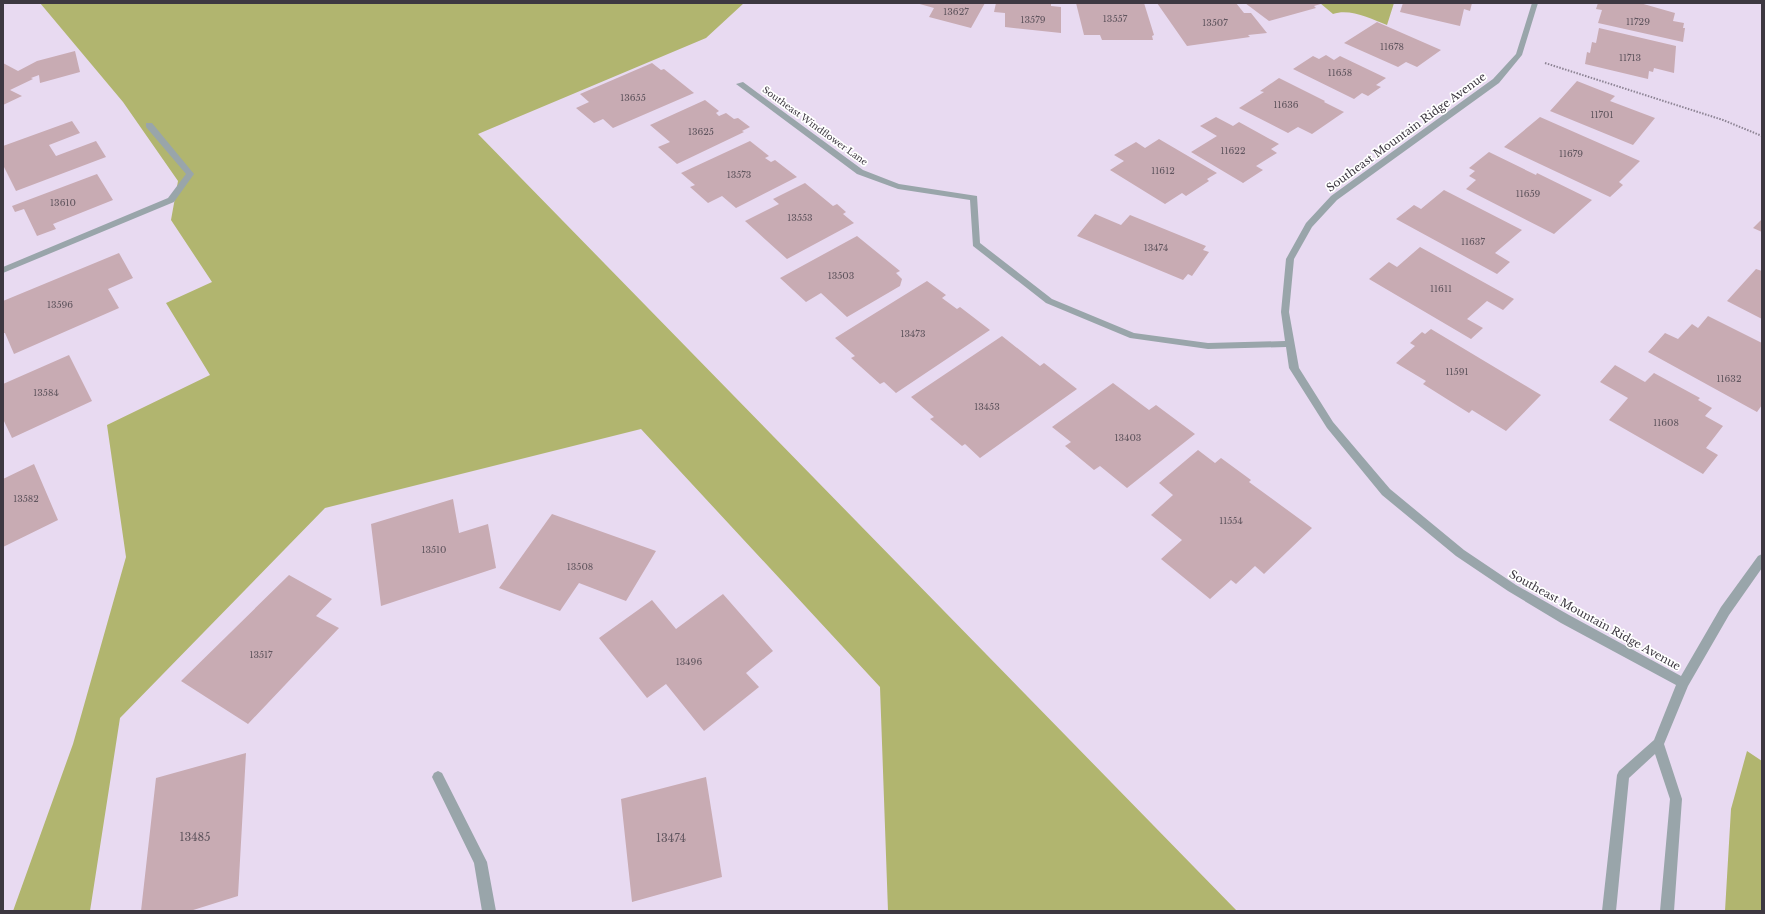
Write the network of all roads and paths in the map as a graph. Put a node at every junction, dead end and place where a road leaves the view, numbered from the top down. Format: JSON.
{"nodes":[{"id":1,"x":1535,"y":3,"type":"edge"},
{"id":2,"x":1520,"y":55,"type":"junction"},
{"id":3,"x":740,"y":84,"type":"dead end"},
{"id":4,"x":149,"y":125,"type":"dead end"},
{"id":5,"x":1762,"y":136,"type":"edge"},
{"id":6,"x":3,"y":270,"type":"edge"},
{"id":7,"x":1290,"y":344,"type":"junction"},
{"id":8,"x":1762,"y":559,"type":"edge"},
{"id":9,"x":1683,"y":683,"type":"junction"},
{"id":10,"x":1658,"y":744,"type":"junction"},
{"id":11,"x":438,"y":777,"type":"dead end"},
{"id":12,"x":489,"y":911,"type":"edge"},
{"id":13,"x":1609,"y":911,"type":"edge"},
{"id":14,"x":1667,"y":911,"type":"edge"}],
"edges":[{"from":1,"to":2,"type":"street","name":"Southeast Mountain Ridge Avenue"},
{"from":2,"to":5,"type":"path"},
{"from":2,"to":7,"type":"street","name":"Southeast Mountain Ridge Avenue"},
{"from":3,"to":7,"type":"street","name":"Southeast Windflower Lane"},
{"from":4,"to":6,"type":"street"},
{"from":7,"to":9,"type":"street","name":"Southeast Mountain Ridge Avenue"},
{"from":8,"to":9,"type":"street"},
{"from":9,"to":10,"type":"street"},
{"from":10,"to":13,"type":"street"},
{"from":10,"to":14,"type":"street"},
{"from":11,"to":12,"type":"street"}]}
